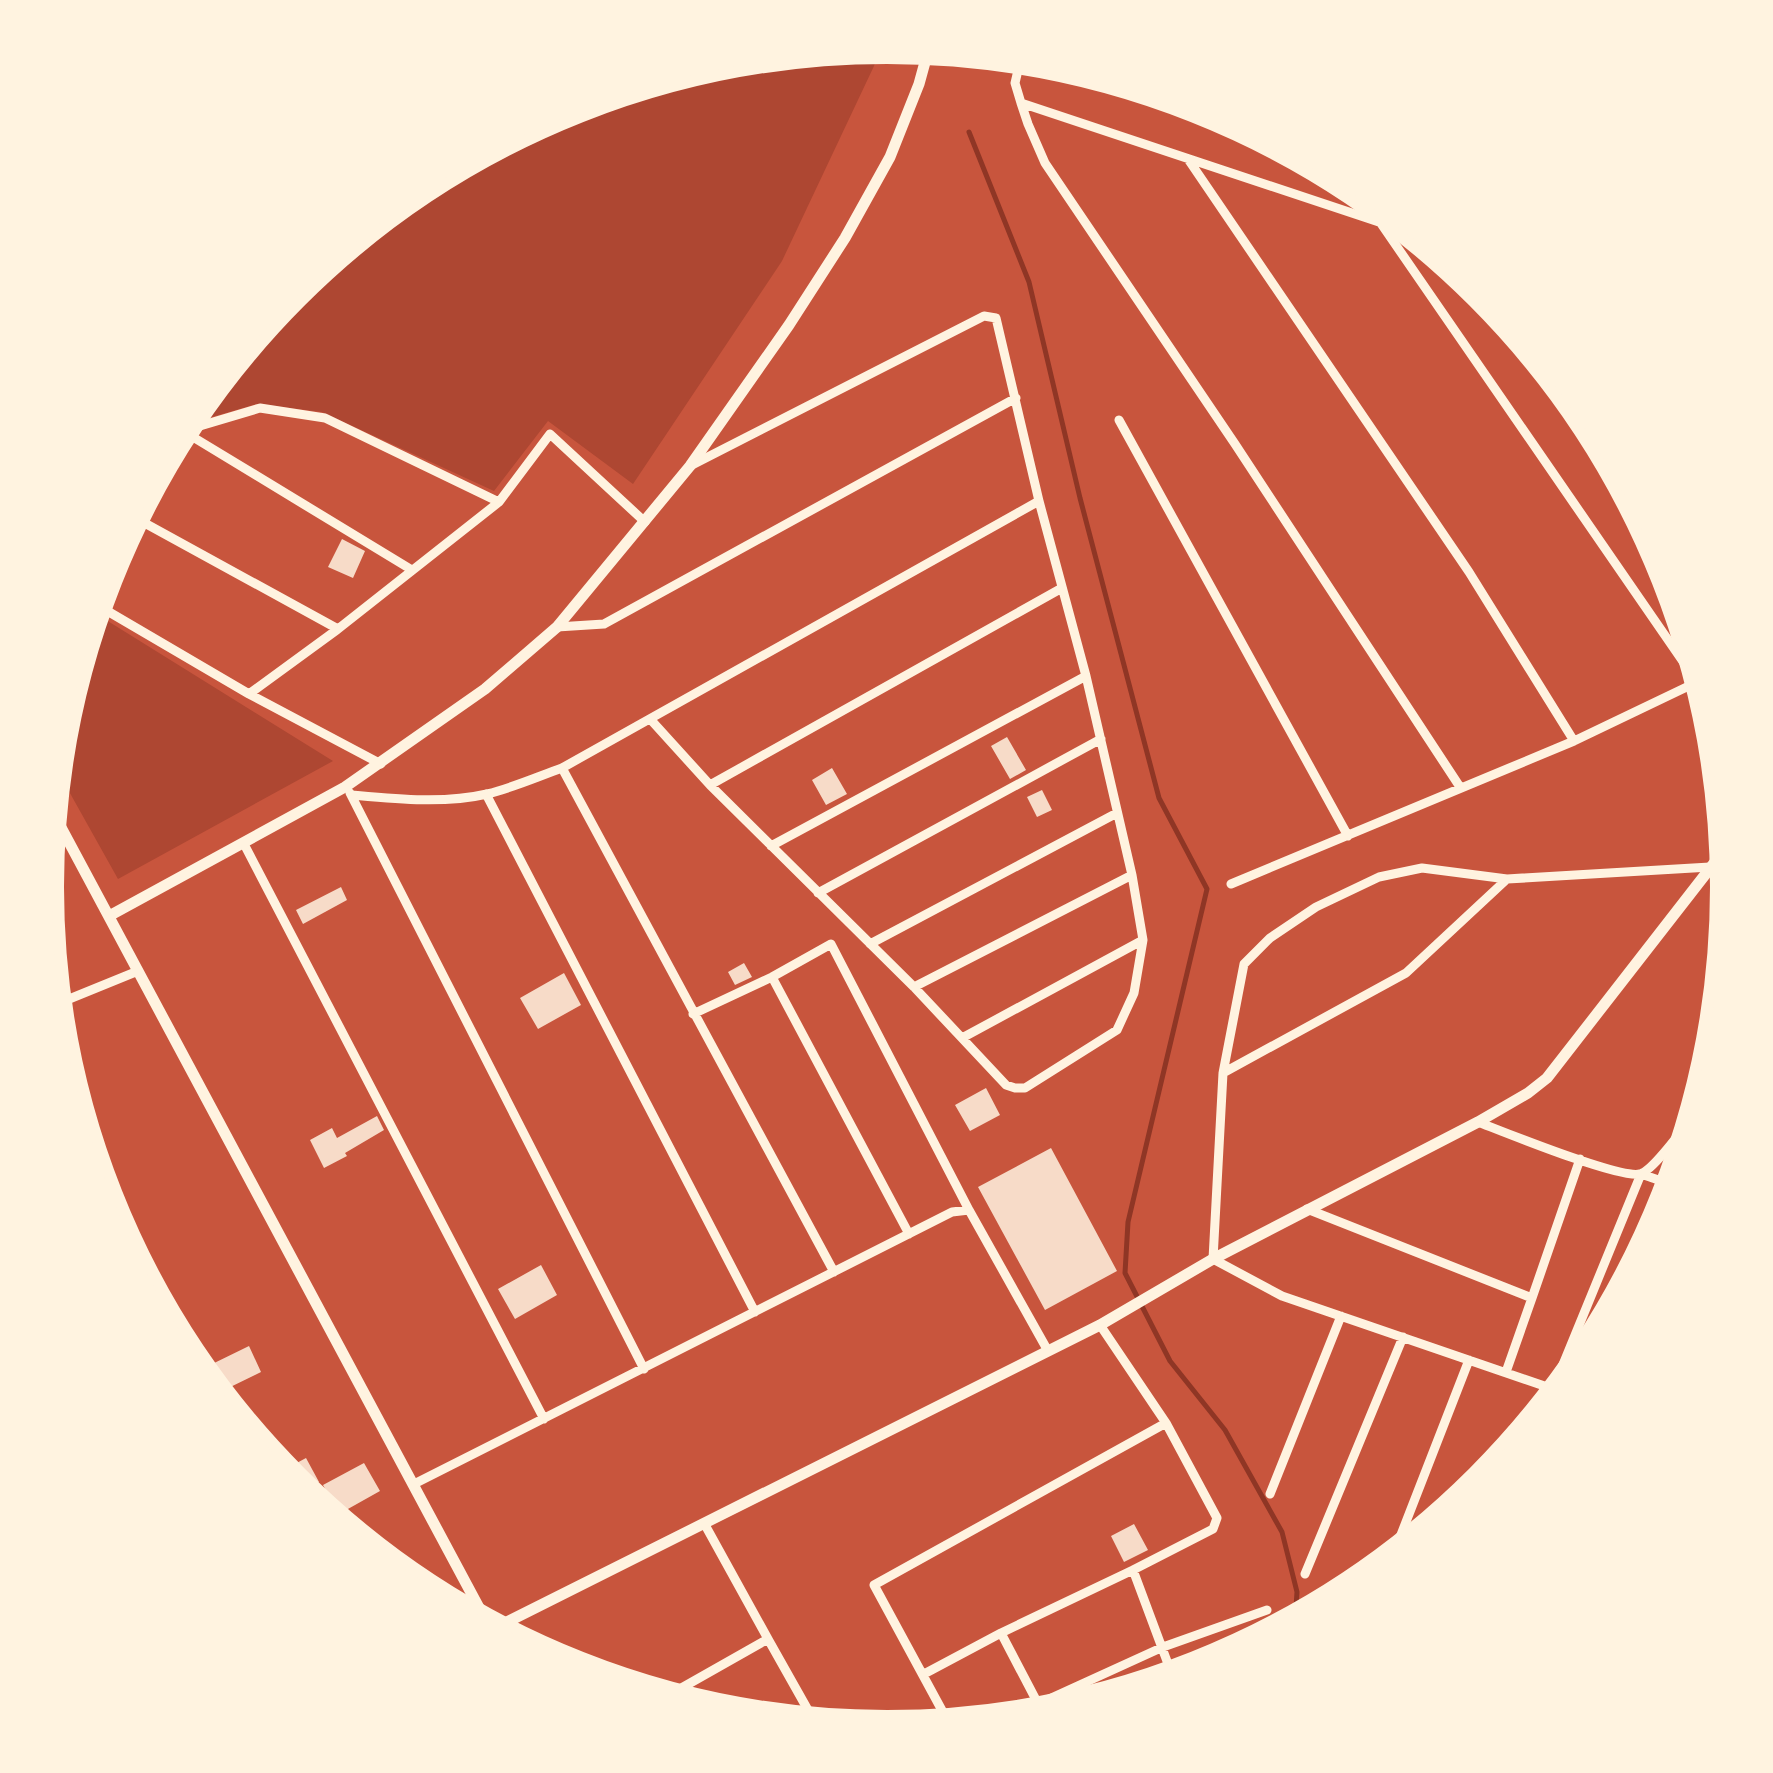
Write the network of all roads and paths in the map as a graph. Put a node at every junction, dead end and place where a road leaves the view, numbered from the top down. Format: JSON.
{"nodes":[{"id":1,"x":926,"y":59,"type":"edge"},
{"id":2,"x":1018,"y":69,"type":"edge"},
{"id":3,"x":1021,"y":103,"type":"junction"},
{"id":4,"x":1188,"y":159,"type":"junction"},
{"id":5,"x":1382,"y":225,"type":"junction"},
{"id":6,"x":1388,"y":227,"type":"edge"},
{"id":7,"x":1016,"y":398,"type":"junction"},
{"id":8,"x":1120,"y":420,"type":"dead end"},
{"id":9,"x":196,"y":427,"type":"edge"},
{"id":10,"x":189,"y":439,"type":"edge"},
{"id":11,"x":690,"y":466,"type":"junction"},
{"id":12,"x":1039,"y":500,"type":"junction"},
{"id":13,"x":499,"y":502,"type":"junction"},
{"id":14,"x":142,"y":522,"type":"edge"},
{"id":15,"x":644,"y":522,"type":"junction"},
{"id":16,"x":412,"y":570,"type":"junction"},
{"id":17,"x":1062,"y":588,"type":"junction"},
{"id":18,"x":105,"y":610,"type":"edge"},
{"id":19,"x":557,"y":628,"type":"junction"},
{"id":20,"x":338,"y":629,"type":"junction"},
{"id":21,"x":1684,"y":663,"type":"joint"},
{"id":22,"x":1685,"y":666,"type":"edge"},
{"id":23,"x":1086,"y":676,"type":"junction"},
{"id":24,"x":1690,"y":685,"type":"edge"},
{"id":25,"x":250,"y":694,"type":"junction"},
{"id":26,"x":651,"y":720,"type":"junction"},
{"id":27,"x":1100,"y":739,"type":"junction"},
{"id":28,"x":1574,"y":741,"type":"junction"},
{"id":29,"x":381,"y":764,"type":"junction"},
{"id":30,"x":562,"y":768,"type":"junction"},
{"id":31,"x":710,"y":785,"type":"junction"},
{"id":32,"x":1460,"y":787,"type":"junction"},
{"id":33,"x":349,"y":791,"type":"junction"},
{"id":34,"x":486,"y":794,"type":"junction"},
{"id":35,"x":1117,"y":813,"type":"junction"},
{"id":36,"x":60,"y":824,"type":"edge"},
{"id":37,"x":1348,"y":836,"type":"junction"},
{"id":38,"x":244,"y":844,"type":"junction"},
{"id":39,"x":771,"y":846,"type":"junction"},
{"id":40,"x":1715,"y":861,"type":"edge"},
{"id":41,"x":1710,"y":867,"type":"junction"},
{"id":42,"x":1132,"y":875,"type":"junction"},
{"id":43,"x":1507,"y":878,"type":"junction"},
{"id":44,"x":1231,"y":884,"type":"dead end"},
{"id":45,"x":818,"y":892,"type":"junction"},
{"id":46,"x":109,"y":916,"type":"junction"},
{"id":47,"x":1143,"y":940,"type":"junction"},
{"id":48,"x":870,"y":944,"type":"junction"},
{"id":49,"x":138,"y":971,"type":"junction"},
{"id":50,"x":772,"y":977,"type":"junction"},
{"id":51,"x":914,"y":987,"type":"junction"},
{"id":52,"x":66,"y":1000,"type":"edge"},
{"id":53,"x":693,"y":1014,"type":"junction"},
{"id":54,"x":962,"y":1038,"type":"junction"},
{"id":55,"x":1223,"y":1073,"type":"junction"},
{"id":56,"x":1478,"y":1122,"type":"junction"},
{"id":57,"x":1678,"y":1134,"type":"edge"},
{"id":58,"x":1580,"y":1159,"type":"junction"},
{"id":59,"x":1641,"y":1174,"type":"junction"},
{"id":60,"x":1661,"y":1181,"type":"edge"},
{"id":61,"x":969,"y":1210,"type":"junction"},
{"id":62,"x":1307,"y":1210,"type":"junction"},
{"id":63,"x":909,"y":1234,"type":"junction"},
{"id":64,"x":1213,"y":1260,"type":"junction"},
{"id":65,"x":834,"y":1272,"type":"junction"},
{"id":66,"x":1532,"y":1298,"type":"junction"},
{"id":67,"x":756,"y":1312,"type":"junction"},
{"id":68,"x":1341,"y":1316,"type":"junction"},
{"id":69,"x":1100,"y":1326,"type":"junction"},
{"id":70,"x":1404,"y":1337,"type":"junction"},
{"id":71,"x":1048,"y":1351,"type":"junction"},
{"id":72,"x":1571,"y":1354,"type":"edge"},
{"id":73,"x":1469,"y":1360,"type":"junction"},
{"id":74,"x":644,"y":1369,"type":"junction"},
{"id":75,"x":1506,"y":1372,"type":"junction"},
{"id":76,"x":1547,"y":1387,"type":"edge"},
{"id":77,"x":544,"y":1419,"type":"junction"},
{"id":78,"x":1166,"y":1423,"type":"junction"},
{"id":79,"x":414,"y":1484,"type":"junction"},
{"id":80,"x":1270,"y":1494,"type":"dead end"},
{"id":81,"x":704,"y":1524,"type":"junction"},
{"id":82,"x":1400,"y":1536,"type":"edge"},
{"id":83,"x":1133,"y":1570,"type":"junction"},
{"id":84,"x":1305,"y":1574,"type":"dead end"},
{"id":85,"x":479,"y":1608,"type":"edge"},
{"id":86,"x":1266,"y":1610,"type":"dead end"},
{"id":87,"x":506,"y":1622,"type":"edge"},
{"id":88,"x":1002,"y":1633,"type":"junction"},
{"id":89,"x":768,"y":1639,"type":"junction"},
{"id":90,"x":1163,"y":1647,"type":"junction"},
{"id":91,"x":1169,"y":1666,"type":"edge"},
{"id":92,"x":924,"y":1674,"type":"junction"},
{"id":93,"x":680,"y":1689,"type":"edge"},
{"id":94,"x":1046,"y":1700,"type":"edge"},
{"id":95,"x":1037,"y":1702,"type":"edge"},
{"id":96,"x":809,"y":1711,"type":"edge"},
{"id":97,"x":945,"y":1714,"type":"edge"}],
"edges":[{"from":1,"to":11,"type":"street"},
{"from":2,"to":3,"type":"street"},
{"from":3,"to":4,"type":"street"},
{"from":3,"to":32,"type":"street"},
{"from":4,"to":5,"type":"street"},
{"from":4,"to":28,"type":"street"},
{"from":5,"to":6,"type":"street"},
{"from":5,"to":21,"type":"street"},
{"from":7,"to":11,"type":"street"},
{"from":7,"to":12,"type":"street"},
{"from":7,"to":19,"type":"street"},
{"from":8,"to":37,"type":"street"},
{"from":9,"to":13,"type":"street"},
{"from":10,"to":16,"type":"street"},
{"from":11,"to":15,"type":"street"},
{"from":12,"to":17,"type":"street"},
{"from":12,"to":26,"type":"street"},
{"from":13,"to":15,"type":"street"},
{"from":13,"to":16,"type":"street"},
{"from":14,"to":20,"type":"street"},
{"from":15,"to":19,"type":"street"},
{"from":16,"to":20,"type":"street"},
{"from":17,"to":23,"type":"street"},
{"from":17,"to":31,"type":"street"},
{"from":18,"to":25,"type":"street"},
{"from":19,"to":29,"type":"street"},
{"from":20,"to":25,"type":"street"},
{"from":21,"to":22,"type":"street"},
{"from":23,"to":27,"type":"street"},
{"from":23,"to":39,"type":"street"},
{"from":24,"to":28,"type":"street"},
{"from":25,"to":29,"type":"street"},
{"from":26,"to":30,"type":"street"},
{"from":26,"to":31,"type":"street"},
{"from":27,"to":35,"type":"street"},
{"from":27,"to":45,"type":"street"},
{"from":28,"to":32,"type":"street"},
{"from":29,"to":33,"type":"street"},
{"from":30,"to":34,"type":"street"},
{"from":30,"to":53,"type":"street"},
{"from":31,"to":39,"type":"street"},
{"from":32,"to":37,"type":"street"},
{"from":33,"to":34,"type":"street"},
{"from":33,"to":38,"type":"street"},
{"from":33,"to":74,"type":"street"},
{"from":34,"to":67,"type":"street"},
{"from":35,"to":42,"type":"street"},
{"from":35,"to":48,"type":"street"},
{"from":36,"to":46,"type":"street"},
{"from":37,"to":44,"type":"street"},
{"from":38,"to":46,"type":"street"},
{"from":38,"to":77,"type":"street"},
{"from":39,"to":45,"type":"street"},
{"from":40,"to":41,"type":"street"},
{"from":41,"to":43,"type":"street"},
{"from":41,"to":56,"type":"street"},
{"from":42,"to":47,"type":"street"},
{"from":42,"to":51,"type":"street"},
{"from":43,"to":55,"type":"street"},
{"from":43,"to":55,"type":"street"},
{"from":45,"to":48,"type":"street"},
{"from":46,"to":49,"type":"street"},
{"from":47,"to":54,"type":"street"},
{"from":47,"to":54,"type":"street"},
{"from":48,"to":51,"type":"street"},
{"from":49,"to":52,"type":"street"},
{"from":49,"to":79,"type":"street"},
{"from":50,"to":53,"type":"street"},
{"from":50,"to":61,"type":"street"},
{"from":50,"to":63,"type":"street"},
{"from":51,"to":54,"type":"street"},
{"from":53,"to":65,"type":"street"},
{"from":55,"to":64,"type":"street"},
{"from":56,"to":58,"type":"street"},
{"from":56,"to":62,"type":"street"},
{"from":57,"to":59,"type":"street"},
{"from":58,"to":59,"type":"street"},
{"from":58,"to":66,"type":"street"},
{"from":59,"to":60,"type":"street"},
{"from":59,"to":72,"type":"street"},
{"from":61,"to":63,"type":"street"},
{"from":61,"to":71,"type":"street"},
{"from":62,"to":64,"type":"street"},
{"from":62,"to":66,"type":"street"},
{"from":63,"to":65,"type":"street"},
{"from":64,"to":68,"type":"street"},
{"from":64,"to":69,"type":"street"},
{"from":65,"to":67,"type":"street"},
{"from":66,"to":75,"type":"street"},
{"from":67,"to":74,"type":"street"},
{"from":68,"to":70,"type":"street"},
{"from":68,"to":80,"type":"street"},
{"from":69,"to":71,"type":"street"},
{"from":69,"to":78,"type":"street"},
{"from":70,"to":73,"type":"street"},
{"from":70,"to":84,"type":"street"},
{"from":71,"to":81,"type":"street"},
{"from":73,"to":75,"type":"street"},
{"from":73,"to":82,"type":"street"},
{"from":74,"to":77,"type":"street"},
{"from":75,"to":76,"type":"street"},
{"from":77,"to":79,"type":"street"},
{"from":78,"to":83,"type":"street"},
{"from":78,"to":92,"type":"street"},
{"from":79,"to":85,"type":"street"},
{"from":81,"to":87,"type":"street"},
{"from":81,"to":89,"type":"street"},
{"from":83,"to":88,"type":"street"},
{"from":83,"to":90,"type":"street"},
{"from":86,"to":90,"type":"street"},
{"from":88,"to":92,"type":"street"},
{"from":88,"to":95,"type":"street"},
{"from":89,"to":93,"type":"street"},
{"from":89,"to":96,"type":"street"},
{"from":90,"to":91,"type":"street"},
{"from":90,"to":94,"type":"street"},
{"from":92,"to":97,"type":"street"}]}
